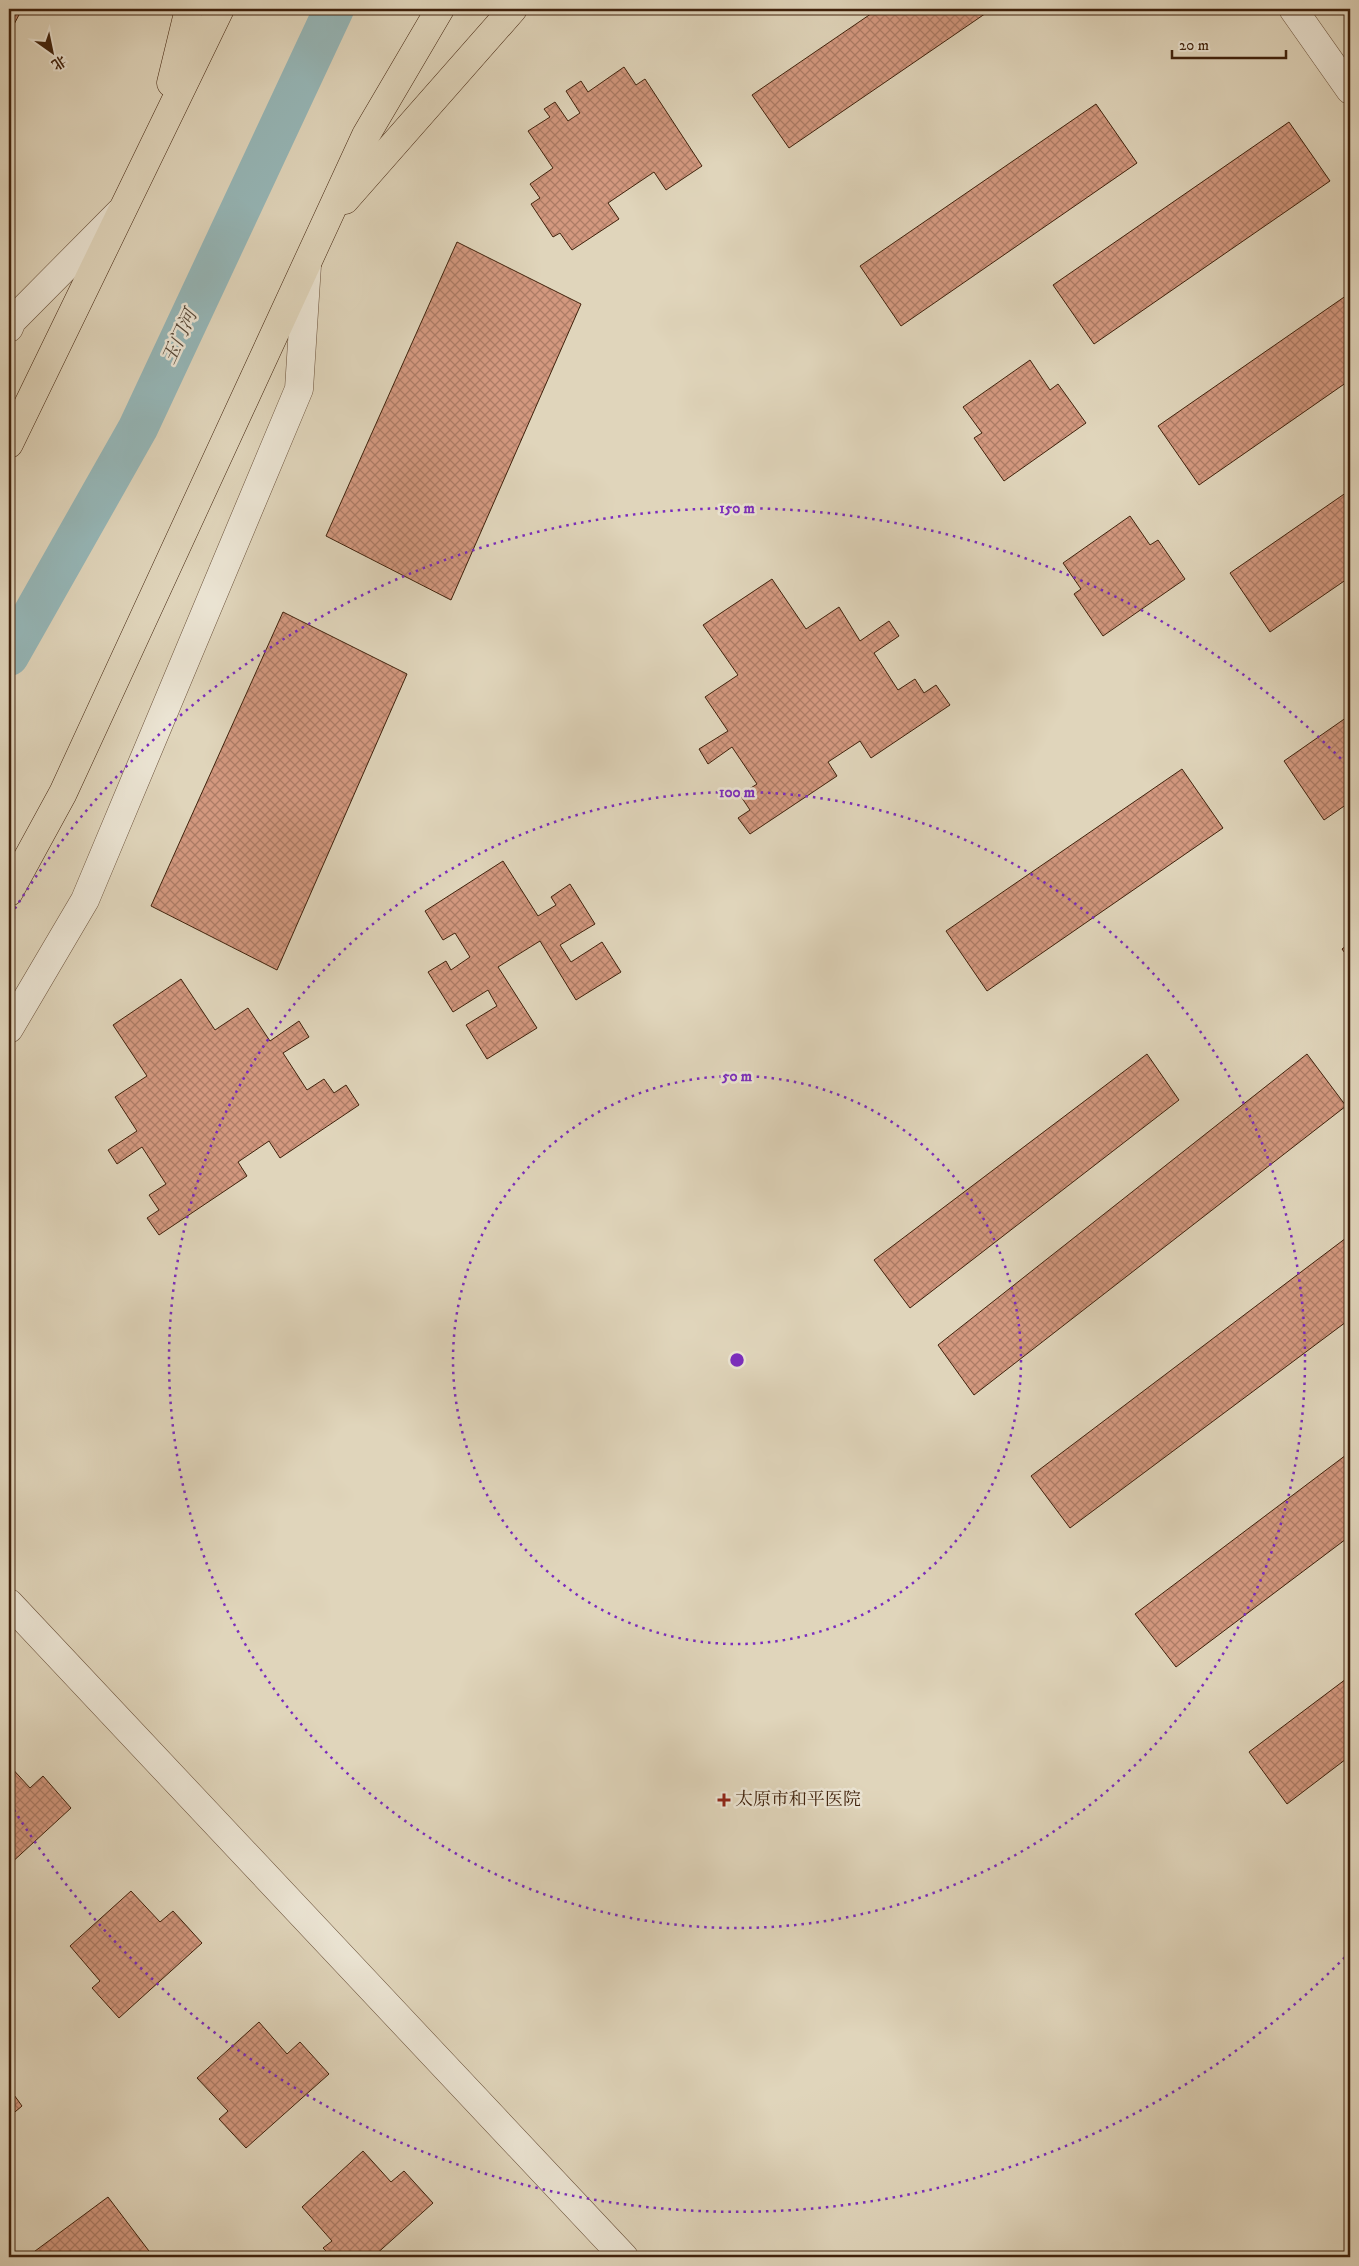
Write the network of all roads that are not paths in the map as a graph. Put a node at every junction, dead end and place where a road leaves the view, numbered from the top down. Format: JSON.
{"nodes":[{"id":1,"x":188,"y":9,"type":"edge"},
{"id":2,"x":220,"y":9,"type":"edge"},
{"id":3,"x":440,"y":9,"type":"edge"},
{"id":4,"x":513,"y":9,"type":"edge"},
{"id":5,"x":1293,"y":9,"type":"edge"},
{"id":6,"x":1350,"y":90,"type":"edge"},
{"id":7,"x":160,"y":132,"type":"junction"},
{"id":8,"x":122,"y":209,"type":"junction"},
{"id":9,"x":324,"y":224,"type":"junction"},
{"id":10,"x":307,"y":261,"type":"junction"},
{"id":11,"x":9,"y":328,"type":"edge"},
{"id":12,"x":9,"y":444,"type":"edge"},
{"id":13,"x":9,"y":892,"type":"edge"},
{"id":14,"x":9,"y":1029,"type":"edge"},
{"id":15,"x":9,"y":1603,"type":"edge"},
{"id":16,"x":624,"y":2257,"type":"edge"}],
"edges":[{"from":1,"to":7,"type":"main road"},
{"from":2,"to":7,"type":"main road"},
{"from":3,"to":9,"type":"main road"},
{"from":4,"to":9,"type":"main road"},
{"from":5,"to":6,"type":"street"},
{"from":7,"to":8,"type":"main road"},
{"from":8,"to":11,"type":"street"},
{"from":8,"to":12,"type":"main road"},
{"from":9,"to":10,"type":"main road"},
{"from":10,"to":13,"type":"main road"},
{"from":10,"to":14,"type":"street"},
{"from":15,"to":16,"type":"street"}]}
